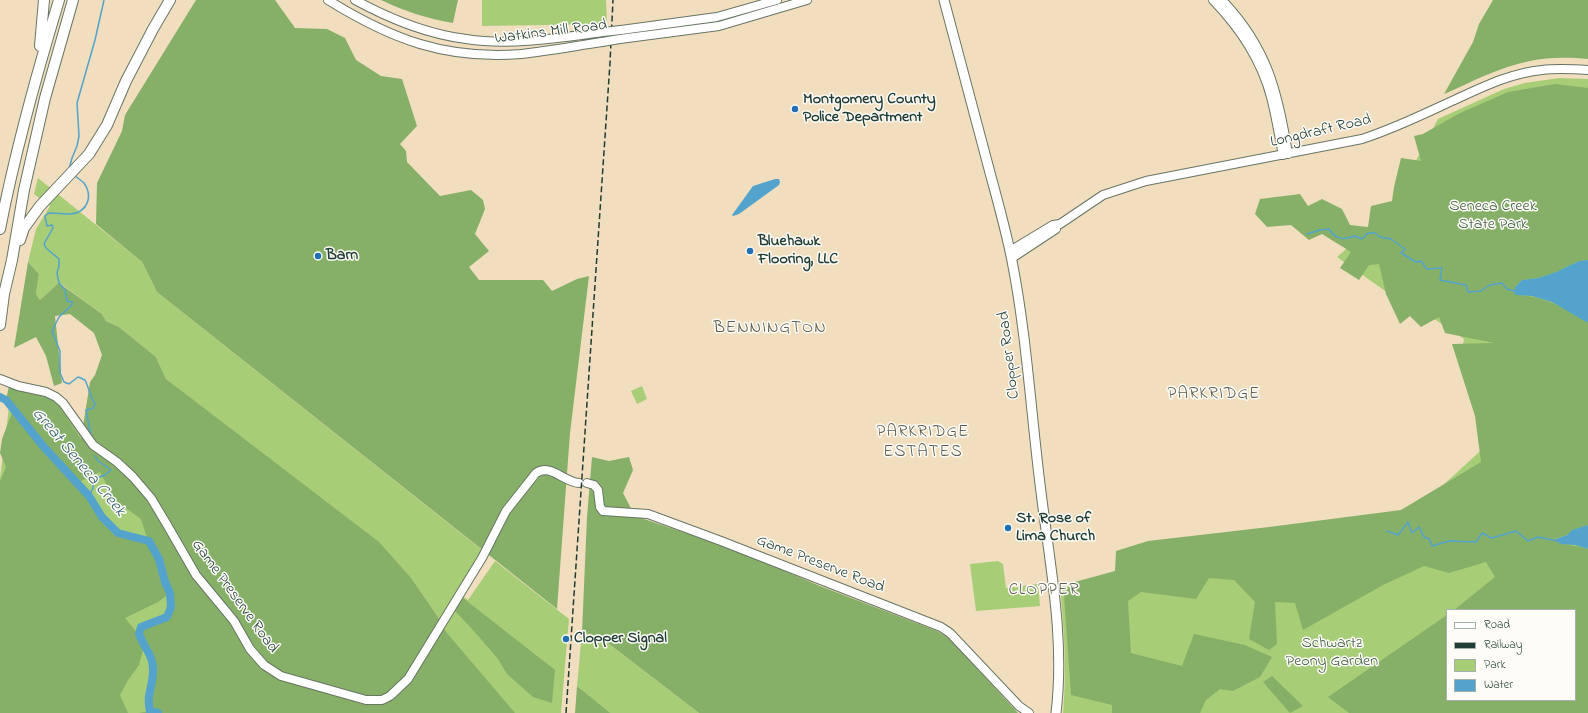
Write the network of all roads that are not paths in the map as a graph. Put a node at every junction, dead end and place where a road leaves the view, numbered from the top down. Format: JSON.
{"nodes":[{"id":1,"x":44,"y":0,"type":"edge"},
{"id":2,"x":59,"y":0,"type":"edge"},
{"id":3,"x":73,"y":0,"type":"edge"},
{"id":4,"x":170,"y":0,"type":"edge"},
{"id":5,"x":328,"y":0,"type":"edge"},
{"id":6,"x":355,"y":0,"type":"edge"},
{"id":7,"x":777,"y":0,"type":"edge"},
{"id":8,"x":807,"y":0,"type":"edge"},
{"id":9,"x":944,"y":0,"type":"edge"},
{"id":10,"x":1213,"y":0,"type":"edge"},
{"id":11,"x":1222,"y":0,"type":"edge"},
{"id":12,"x":1588,"y":70,"type":"edge"},
{"id":13,"x":36,"y":73,"type":"junction"},
{"id":14,"x":1286,"y":154,"type":"junction"},
{"id":15,"x":0,"y":229,"type":"edge"},
{"id":16,"x":1011,"y":255,"type":"junction"},
{"id":17,"x":12,"y":260,"type":"junction"},
{"id":18,"x":0,"y":325,"type":"edge"},
{"id":19,"x":0,"y":379,"type":"edge"},
{"id":20,"x":1029,"y":713,"type":"edge"},
{"id":21,"x":1056,"y":713,"type":"edge"}],
"edges":[{"from":1,"to":13,"type":"highway"},
{"from":2,"to":13,"type":"highway"},
{"from":3,"to":17,"type":"highway"},
{"from":4,"to":17,"type":"highway"},
{"from":5,"to":8,"type":"street","name":"Watkins Mill Road","bridge":true},
{"from":6,"to":7,"type":"street","name":"Watkins Mill Road","bridge":true},
{"from":9,"to":16,"type":"main road","name":"Clopper Road"},
{"from":10,"to":14,"type":"street"},
{"from":11,"to":14,"type":"street"},
{"from":12,"to":14,"type":"street","name":"Longdraft Road"},
{"from":13,"to":15,"type":"highway"},
{"from":14,"to":16,"type":"street","name":"Longdraft Road"},
{"from":16,"to":21,"type":"main road","name":"Clopper Road"},
{"from":17,"to":18,"type":"highway"},
{"from":19,"to":20,"type":"street","name":"Game Preserve Road"}]}
